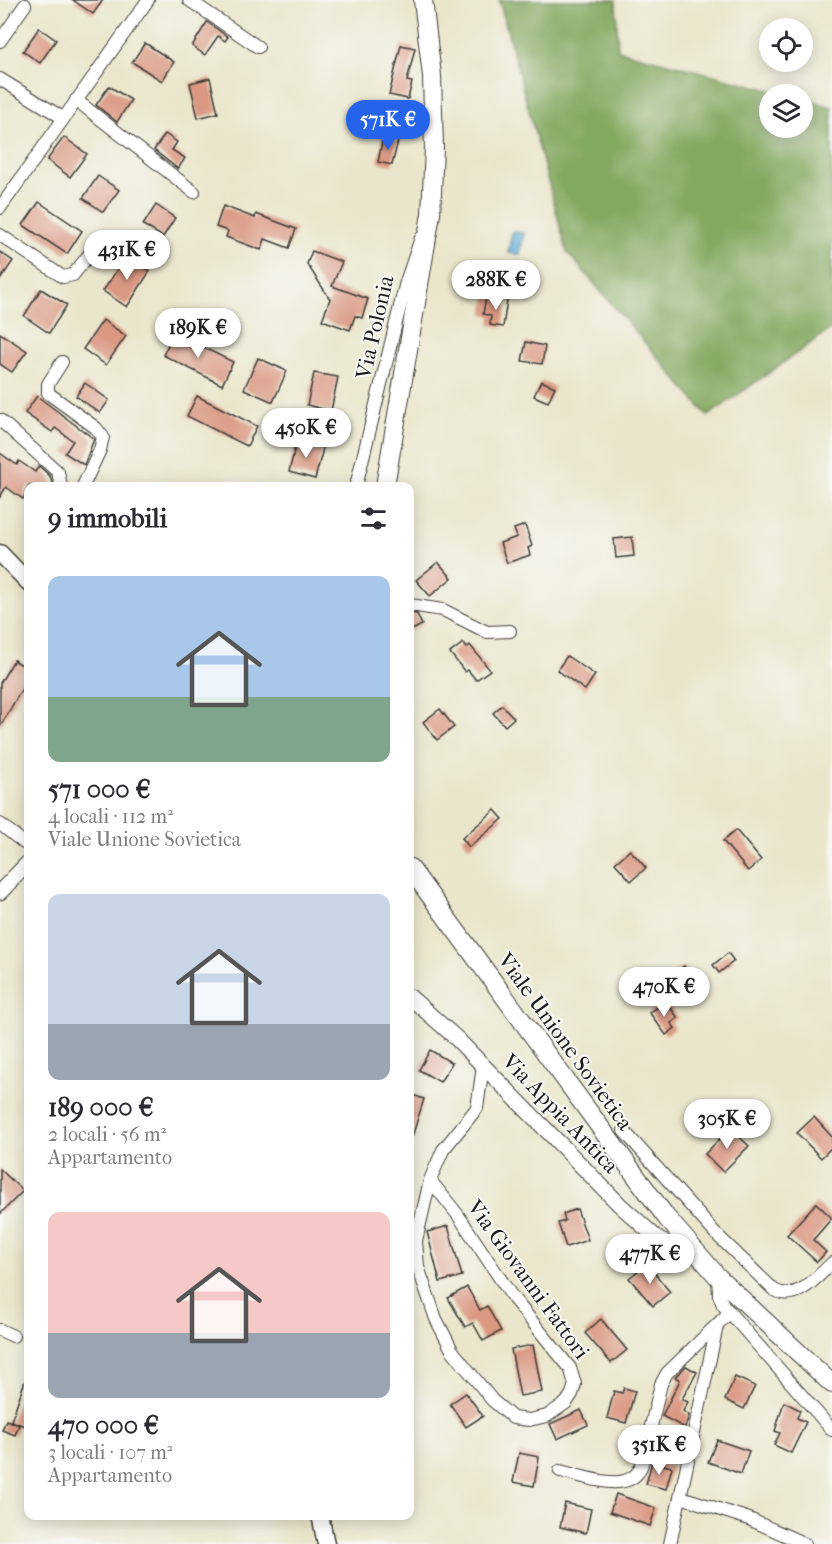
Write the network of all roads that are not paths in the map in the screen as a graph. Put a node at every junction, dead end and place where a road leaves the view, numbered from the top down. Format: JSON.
{"nodes":[{"id":1,"x":148,"y":0,"type":"edge"},
{"id":2,"x":189,"y":0,"type":"edge"},
{"id":3,"x":423,"y":0,"type":"edge"},
{"id":4,"x":25,"y":5,"type":"dead end"},
{"id":5,"x":0,"y":41,"type":"edge"},
{"id":6,"x":258,"y":47,"type":"dead end"},
{"id":7,"x":0,"y":80,"type":"edge"},
{"id":8,"x":76,"y":100,"type":"junction"},
{"id":9,"x":63,"y":118,"type":"junction"},
{"id":10,"x":194,"y":192,"type":"dead end"},
{"id":11,"x":0,"y":208,"type":"edge"},
{"id":12,"x":431,"y":214,"type":"junction"},
{"id":13,"x":0,"y":235,"type":"edge"},
{"id":14,"x":124,"y":248,"type":"dead end"},
{"id":15,"x":62,"y":363,"type":"dead end"},
{"id":16,"x":0,"y":420,"type":"edge"},
{"id":17,"x":60,"y":482,"type":"edge"},
{"id":18,"x":85,"y":482,"type":"edge"},
{"id":19,"x":357,"y":482,"type":"edge"},
{"id":20,"x":386,"y":482,"type":"edge"},
{"id":21,"x":0,"y":553,"type":"edge"},
{"id":22,"x":24,"y":578,"type":"edge"},
{"id":23,"x":414,"y":606,"type":"edge"},
{"id":24,"x":510,"y":630,"type":"dead end"},
{"id":25,"x":0,"y":824,"type":"edge"},
{"id":26,"x":24,"y":843,"type":"edge"},
{"id":27,"x":24,"y":867,"type":"edge"},
{"id":28,"x":414,"y":873,"type":"edge"},
{"id":29,"x":0,"y":892,"type":"edge"},
{"id":30,"x":414,"y":1001,"type":"edge"},
{"id":31,"x":483,"y":1066,"type":"junction"},
{"id":32,"x":620,"y":1134,"type":"junction"},
{"id":33,"x":430,"y":1180,"type":"junction"},
{"id":34,"x":686,"y":1242,"type":"junction"},
{"id":35,"x":832,"y":1263,"type":"edge"},
{"id":36,"x":718,"y":1277,"type":"junction"},
{"id":37,"x":730,"y":1312,"type":"junction"},
{"id":38,"x":717,"y":1326,"type":"junction"},
{"id":39,"x":0,"y":1330,"type":"edge"},
{"id":40,"x":13,"y":1336,"type":"dead end"},
{"id":41,"x":832,"y":1384,"type":"edge"},
{"id":42,"x":832,"y":1430,"type":"edge"},
{"id":43,"x":560,"y":1471,"type":"dead end"},
{"id":44,"x":681,"y":1497,"type":"junction"},
{"id":45,"x":321,"y":1520,"type":"edge"},
{"id":46,"x":326,"y":1544,"type":"edge"},
{"id":47,"x":670,"y":1544,"type":"edge"},
{"id":48,"x":805,"y":1544,"type":"edge"}],
"edges":[{"from":1,"to":8,"type":"street"},
{"from":2,"to":6,"type":"street"},
{"from":3,"to":12,"type":"main road"},
{"from":4,"to":5,"type":"street"},
{"from":7,"to":9,"type":"street"},
{"from":8,"to":9,"type":"street"},
{"from":8,"to":10,"type":"street"},
{"from":9,"to":11,"type":"street"},
{"from":12,"to":19,"type":"street","name":"Via Polonia"},
{"from":12,"to":20,"type":"main road"},
{"from":13,"to":14,"type":"street"},
{"from":15,"to":18,"type":"street"},
{"from":16,"to":17,"type":"street"},
{"from":21,"to":22,"type":"main road"},
{"from":23,"to":24,"type":"street"},
{"from":25,"to":26,"type":"street"},
{"from":27,"to":29,"type":"street"},
{"from":28,"to":32,"type":"main road","name":"Viale Unione Sovietica"},
{"from":30,"to":31,"type":"street","name":"Via Appia Antica"},
{"from":31,"to":33,"type":"street","name":"Via Giovanni Fattori"},
{"from":31,"to":34,"type":"street","name":"Via Appia Antica"},
{"from":32,"to":34,"type":"main road","name":"Viale Unione Sovietica"},
{"from":32,"to":35,"type":"street"},
{"from":33,"to":33,"type":"street","name":"Via Giovanni Fattori"},
{"from":34,"to":36,"type":"main road","name":"Viale Unione Sovietica"},
{"from":36,"to":37,"type":"street"},
{"from":36,"to":41,"type":"main road","name":"Viale Unione Sovietica"},
{"from":37,"to":38,"type":"street"},
{"from":37,"to":42,"type":"street"},
{"from":38,"to":43,"type":"street"},
{"from":38,"to":44,"type":"street"},
{"from":39,"to":40,"type":"street"},
{"from":44,"to":47,"type":"street"},
{"from":44,"to":48,"type":"street"},
{"from":45,"to":46,"type":"main road"}]}
